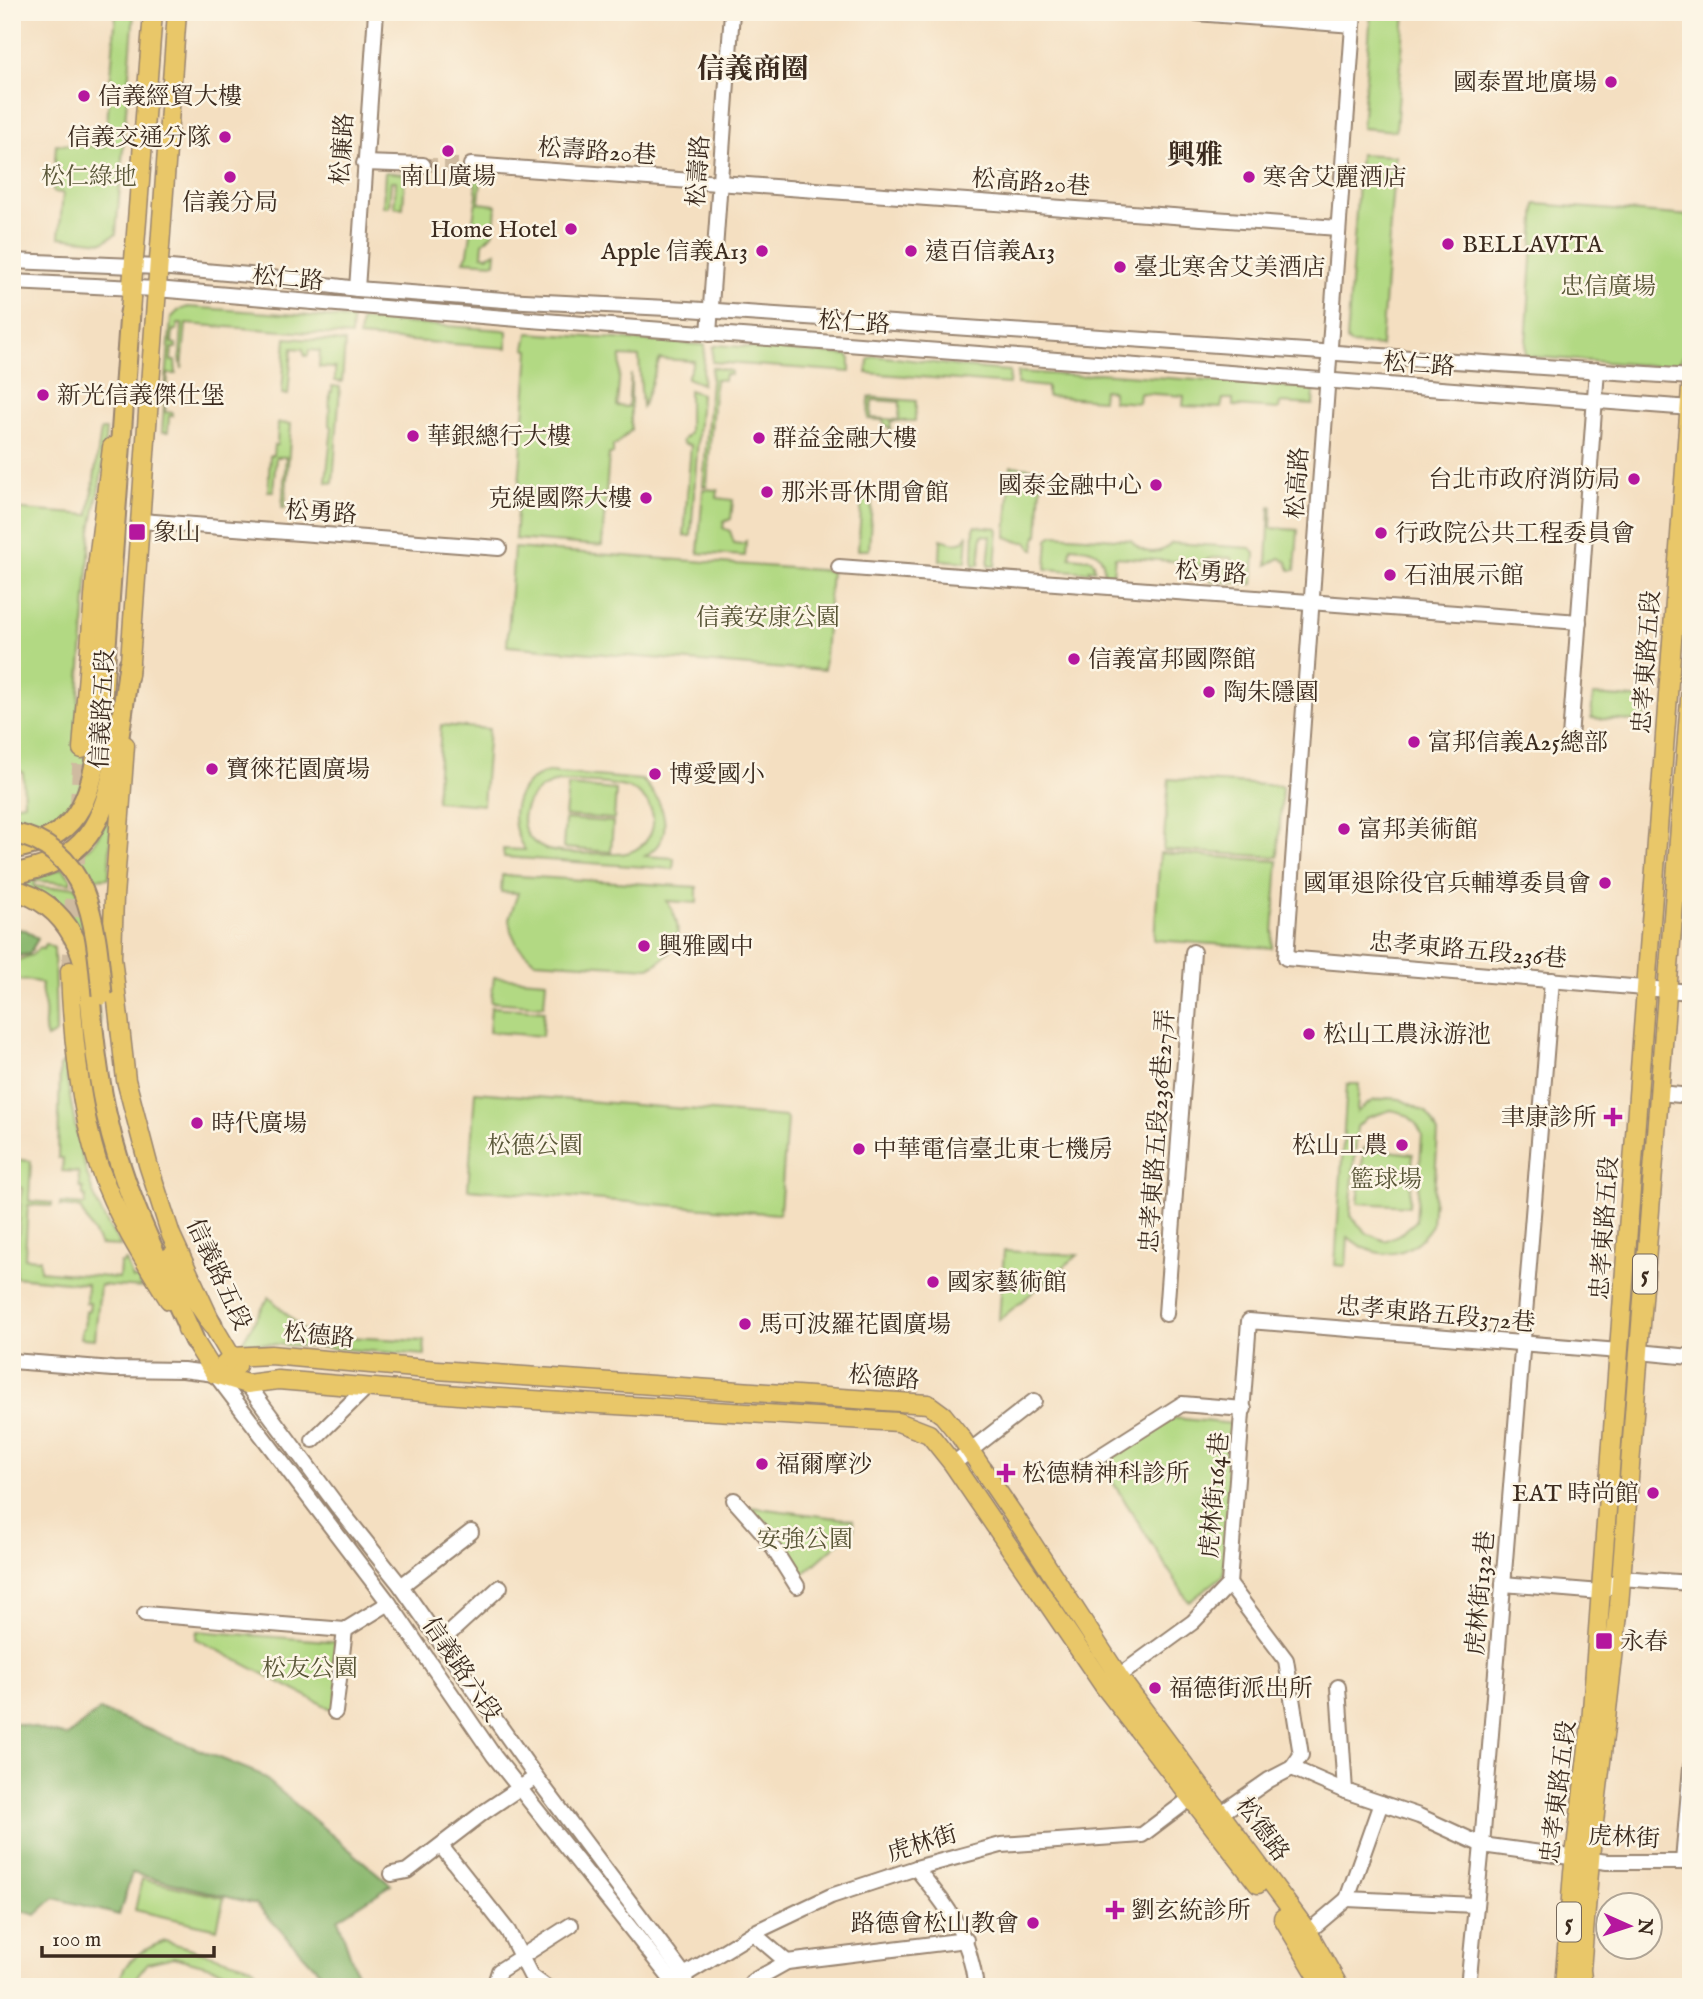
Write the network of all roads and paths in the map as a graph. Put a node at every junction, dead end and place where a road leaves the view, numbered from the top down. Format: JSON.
{"nodes":[{"id":1,"x":153,"y":12,"type":"edge"},
{"id":2,"x":177,"y":12,"type":"edge"},
{"id":3,"x":376,"y":12,"type":"edge"},
{"id":4,"x":732,"y":12,"type":"edge"},
{"id":5,"x":1183,"y":12,"type":"edge"},
{"id":6,"x":1354,"y":19,"type":"edge"},
{"id":7,"x":364,"y":163,"type":"junction"},
{"id":8,"x":423,"y":165,"type":"tunnel mouth"},
{"id":9,"x":471,"y":165,"type":"tunnel mouth"},
{"id":10,"x":720,"y":183,"type":"junction"},
{"id":11,"x":1338,"y":228,"type":"junction"},
{"id":12,"x":12,"y":261,"type":"edge"},
{"id":13,"x":132,"y":266,"type":"junction"},
{"id":14,"x":159,"y":267,"type":"junction"},
{"id":15,"x":12,"y":282,"type":"edge"},
{"id":16,"x":130,"y":288,"type":"junction"},
{"id":17,"x":156,"y":289,"type":"junction"},
{"id":18,"x":357,"y":289,"type":"junction"},
{"id":19,"x":711,"y":311,"type":"junction"},
{"id":20,"x":130,"y":313,"type":"junction"},
{"id":21,"x":709,"y":334,"type":"junction"},
{"id":22,"x":1329,"y":351,"type":"junction"},
{"id":23,"x":1597,"y":370,"type":"junction"},
{"id":24,"x":1691,"y":377,"type":"edge"},
{"id":25,"x":1327,"y":380,"type":"junction"},
{"id":26,"x":1691,"y":388,"type":"edge"},
{"id":27,"x":1595,"y":399,"type":"junction"},
{"id":28,"x":1690,"y":407,"type":"edge"},
{"id":29,"x":141,"y":522,"type":"junction"},
{"id":30,"x":499,"y":548,"type":"dead end"},
{"id":31,"x":839,"y":567,"type":"dead end"},
{"id":32,"x":1311,"y":602,"type":"junction"},
{"id":33,"x":1579,"y":622,"type":"junction"},
{"id":34,"x":129,"y":664,"type":"junction"},
{"id":35,"x":1669,"y":682,"type":"junction"},
{"id":36,"x":1691,"y":685,"type":"edge"},
{"id":37,"x":1570,"y":738,"type":"dead end"},
{"id":38,"x":82,"y":749,"type":"tunnel mouth"},
{"id":39,"x":12,"y":833,"type":"edge"},
{"id":40,"x":12,"y":849,"type":"edge"},
{"id":41,"x":12,"y":874,"type":"edge"},
{"id":42,"x":12,"y":890,"type":"edge"},
{"id":43,"x":1683,"y":894,"type":"edge"},
{"id":44,"x":1193,"y":952,"type":"dead end"},
{"id":45,"x":1286,"y":958,"type":"joint"},
{"id":46,"x":70,"y":971,"type":"tunnel mouth"},
{"id":47,"x":1552,"y":980,"type":"junction"},
{"id":48,"x":1646,"y":988,"type":"junction"},
{"id":49,"x":1667,"y":990,"type":"junction"},
{"id":50,"x":1691,"y":992,"type":"edge"},
{"id":51,"x":1659,"y":1093,"type":"junction"},
{"id":52,"x":1691,"y":1096,"type":"edge"},
{"id":53,"x":1166,"y":1314,"type":"dead end"},
{"id":54,"x":1250,"y":1321,"type":"joint"},
{"id":55,"x":212,"y":1324,"type":"junction"},
{"id":56,"x":194,"y":1340,"type":"junction"},
{"id":57,"x":1522,"y":1343,"type":"junction"},
{"id":58,"x":1619,"y":1351,"type":"junction"},
{"id":59,"x":1639,"y":1352,"type":"junction"},
{"id":60,"x":232,"y":1357,"type":"junction"},
{"id":61,"x":1691,"y":1357,"type":"edge"},
{"id":62,"x":12,"y":1361,"type":"edge"},
{"id":63,"x":215,"y":1374,"type":"junction"},
{"id":64,"x":247,"y":1384,"type":"junction"},
{"id":65,"x":367,"y":1387,"type":"junction"},
{"id":66,"x":1034,"y":1401,"type":"dead end"},
{"id":67,"x":1244,"y":1409,"type":"junction"},
{"id":68,"x":313,"y":1440,"type":"dead end"},
{"id":69,"x":969,"y":1451,"type":"junction"},
{"id":70,"x":953,"y":1464,"type":"junction"},
{"id":71,"x":1083,"y":1467,"type":"dead end"},
{"id":72,"x":734,"y":1500,"type":"dead end"},
{"id":73,"x":471,"y":1532,"type":"dead end"},
{"id":74,"x":1621,"y":1578,"type":"junction"},
{"id":75,"x":1691,"y":1583,"type":"edge"},
{"id":76,"x":1229,"y":1584,"type":"junction"},
{"id":77,"x":1503,"y":1584,"type":"junction"},
{"id":78,"x":401,"y":1586,"type":"junction"},
{"id":79,"x":797,"y":1586,"type":"dead end"},
{"id":80,"x":500,"y":1587,"type":"dead end"},
{"id":81,"x":1601,"y":1592,"type":"junction"},
{"id":82,"x":389,"y":1603,"type":"junction"},
{"id":83,"x":145,"y":1614,"type":"dead end"},
{"id":84,"x":345,"y":1630,"type":"junction"},
{"id":85,"x":440,"y":1642,"type":"junction"},
{"id":86,"x":1112,"y":1681,"type":"junction"},
{"id":87,"x":1338,"y":1687,"type":"dead end"},
{"id":88,"x":335,"y":1712,"type":"dead end"},
{"id":89,"x":1691,"y":1766,"type":"edge"},
{"id":90,"x":1292,"y":1768,"type":"junction"},
{"id":91,"x":536,"y":1777,"type":"junction"},
{"id":92,"x":519,"y":1788,"type":"junction"},
{"id":93,"x":1345,"y":1791,"type":"junction"},
{"id":94,"x":1196,"y":1794,"type":"junction"},
{"id":95,"x":1381,"y":1803,"type":"junction"},
{"id":96,"x":1216,"y":1817,"type":"junction"},
{"id":97,"x":1482,"y":1845,"type":"junction"},
{"id":98,"x":441,"y":1846,"type":"junction"},
{"id":99,"x":1583,"y":1859,"type":"junction"},
{"id":100,"x":1687,"y":1862,"type":"edge"},
{"id":101,"x":916,"y":1868,"type":"junction"},
{"id":102,"x":392,"y":1874,"type":"dead end"},
{"id":103,"x":1347,"y":1899,"type":"junction"},
{"id":104,"x":1475,"y":1905,"type":"junction"},
{"id":105,"x":571,"y":1925,"type":"dead end"},
{"id":106,"x":1308,"y":1932,"type":"junction"},
{"id":107,"x":753,"y":1933,"type":"junction"},
{"id":108,"x":966,"y":1940,"type":"junction"},
{"id":109,"x":522,"y":1956,"type":"junction"},
{"id":110,"x":787,"y":1962,"type":"junction"},
{"id":111,"x":752,"y":1981,"type":"dead end"},
{"id":112,"x":676,"y":1984,"type":"edge"},
{"id":113,"x":494,"y":1987,"type":"edge"},
{"id":114,"x":546,"y":1987,"type":"edge"},
{"id":115,"x":976,"y":1987,"type":"edge"},
{"id":116,"x":1324,"y":1987,"type":"edge"},
{"id":117,"x":1339,"y":1987,"type":"edge"},
{"id":118,"x":1468,"y":1987,"type":"edge"},
{"id":119,"x":1564,"y":1987,"type":"edge"},
{"id":120,"x":1583,"y":1987,"type":"edge"}],
"edges":[{"from":1,"to":13,"type":"main road","name":"信義路五段"},
{"from":2,"to":14,"type":"main road","name":"信義路五段"},
{"from":3,"to":7,"type":"street","name":"松廉路"},
{"from":4,"to":10,"type":"street","name":"松壽路"},
{"from":5,"to":6,"type":"street"},
{"from":6,"to":11,"type":"street","name":"松高路"},
{"from":7,"to":8,"type":"street"},
{"from":7,"to":18,"type":"street","name":"松廉路"},
{"from":9,"to":10,"type":"street","name":"松壽路20巷"},
{"from":10,"to":11,"type":"street","name":"松高路20巷"},
{"from":10,"to":19,"type":"street","name":"松壽路"},
{"from":11,"to":22,"type":"street","name":"松高路"},
{"from":12,"to":13,"type":"street","name":"松仁路"},
{"from":13,"to":14,"type":"street","name":"松仁路"},
{"from":13,"to":16,"type":"main road","name":"信義路五段"},
{"from":14,"to":17,"type":"main road","name":"信義路五段"},
{"from":14,"to":18,"type":"street","name":"松仁路"},
{"from":15,"to":16,"type":"street","name":"松仁路"},
{"from":16,"to":17,"type":"street","name":"松仁路"},
{"from":16,"to":20,"type":"main road","name":"信義路五段"},
{"from":17,"to":21,"type":"street","name":"松仁路"},
{"from":17,"to":29,"type":"main road","name":"信義路五段"},
{"from":18,"to":19,"type":"street","name":"松仁路"},
{"from":19,"to":21,"type":"street","name":"松壽路"},
{"from":19,"to":22,"type":"street","name":"松仁路"},
{"from":20,"to":38,"type":"main road","name":"信義路五段"},
{"from":20,"to":40,"type":"highway"},
{"from":21,"to":25,"type":"street","name":"松仁路"},
{"from":22,"to":23,"type":"street","name":"松仁路"},
{"from":22,"to":25,"type":"street","name":"松高路"},
{"from":23,"to":24,"type":"street","name":"松仁路"},
{"from":23,"to":27,"type":"street"},
{"from":25,"to":27,"type":"street","name":"松仁路"},
{"from":25,"to":32,"type":"street","name":"松高路"},
{"from":26,"to":28,"type":"main road","name":"忠孝東路五段","number":"5"},
{"from":27,"to":28,"type":"street","name":"松仁路"},
{"from":27,"to":33,"type":"street"},
{"from":28,"to":35,"type":"main road","name":"忠孝東路五段","number":"5"},
{"from":29,"to":30,"type":"street","name":"松勇路"},
{"from":29,"to":34,"type":"main road","name":"信義路五段"},
{"from":31,"to":32,"type":"street","name":"松勇路"},
{"from":32,"to":33,"type":"street","name":"松勇路"},
{"from":32,"to":45,"type":"street","name":"松高路"},
{"from":33,"to":37,"type":"street"},
{"from":34,"to":41,"type":"highway"},
{"from":34,"to":55,"type":"main road","name":"信義路五段"},
{"from":35,"to":36,"type":"street"},
{"from":35,"to":48,"type":"main road","name":"忠孝東路五段","number":"5"},
{"from":36,"to":43,"type":"main road","name":"忠孝東路五段","number":"5"},
{"from":39,"to":55,"type":"highway","bridge":true},
{"from":42,"to":56,"type":"highway"},
{"from":43,"to":49,"type":"main road","name":"忠孝東路五段","number":"5"},
{"from":44,"to":53,"type":"street","name":"忠孝東路五段236巷27弄"},
{"from":45,"to":47,"type":"street","name":"忠孝東路五段236巷"},
{"from":46,"to":56,"type":"main road","name":"信義路五段"},
{"from":47,"to":48,"type":"street","name":"忠孝東路五段236巷"},
{"from":47,"to":57,"type":"street","name":"虎林街132巷"},
{"from":48,"to":49,"type":"street","name":"忠孝東路五段236巷"},
{"from":48,"to":58,"type":"main road","name":"忠孝東路五段","number":"5"},
{"from":49,"to":50,"type":"street","name":"忠孝東路五段236巷"},
{"from":49,"to":51,"type":"main road","name":"忠孝東路五段","number":"5"},
{"from":51,"to":52,"type":"street"},
{"from":51,"to":59,"type":"main road","name":"忠孝東路五段","number":"5"},
{"from":54,"to":57,"type":"street","name":"忠孝東路五段372巷"},
{"from":54,"to":67,"type":"street","name":"虎林街164巷"},
{"from":55,"to":60,"type":"main road","name":"信義路五段"},
{"from":56,"to":63,"type":"main road","name":"信義路五段"},
{"from":57,"to":58,"type":"street","name":"忠孝東路五段372巷"},
{"from":57,"to":77,"type":"street","name":"虎林街132巷"},
{"from":58,"to":59,"type":"main road"},
{"from":58,"to":81,"type":"main road","name":"忠孝東路五段","number":"5"},
{"from":59,"to":61,"type":"street"},
{"from":59,"to":74,"type":"main road","name":"忠孝東路五段","number":"5"},
{"from":60,"to":63,"type":"main road"},
{"from":60,"to":64,"type":"main road","name":"信義路五段"},
{"from":60,"to":69,"type":"main road","name":"松德路"},
{"from":62,"to":63,"type":"street","name":"松德路"},
{"from":63,"to":64,"type":"main road","name":"松德路"},
{"from":63,"to":82,"type":"street","name":"信義路六段"},
{"from":64,"to":65,"type":"main road","name":"松德路"},
{"from":64,"to":78,"type":"street","name":"信義路六段"},
{"from":65,"to":68,"type":"street"},
{"from":65,"to":70,"type":"main road","name":"松德路"},
{"from":66,"to":69,"type":"street"},
{"from":67,"to":71,"type":"street"},
{"from":67,"to":76,"type":"street","name":"虎林街164巷"},
{"from":69,"to":70,"type":"street"},
{"from":69,"to":86,"type":"main road","name":"松德路"},
{"from":70,"to":86,"type":"main road","name":"松德路"},
{"from":72,"to":79,"type":"street"},
{"from":73,"to":78,"type":"street"},
{"from":74,"to":75,"type":"street"},
{"from":74,"to":81,"type":"street"},
{"from":74,"to":99,"type":"main road","name":"忠孝東路五段","number":"5"},
{"from":76,"to":86,"type":"street"},
{"from":76,"to":90,"type":"street"},
{"from":77,"to":81,"type":"street"},
{"from":77,"to":97,"type":"street","name":"虎林街132巷"},
{"from":78,"to":85,"type":"street","name":"信義路六段"},
{"from":80,"to":85,"type":"street"},
{"from":81,"to":99,"type":"main road","name":"忠孝東路五段","number":"5"},
{"from":82,"to":84,"type":"street"},
{"from":82,"to":92,"type":"street","name":"信義路六段"},
{"from":83,"to":84,"type":"street"},
{"from":84,"to":88,"type":"street"},
{"from":85,"to":91,"type":"street","name":"信義路六段"},
{"from":86,"to":94,"type":"main road","name":"松德路"},
{"from":87,"to":93,"type":"street"},
{"from":89,"to":100,"type":"street"},
{"from":90,"to":93,"type":"street","name":"虎林街"},
{"from":90,"to":96,"type":"street"},
{"from":91,"to":92,"type":"street"},
{"from":91,"to":112,"type":"street","name":"信義路六段"},
{"from":92,"to":98,"type":"street"},
{"from":92,"to":112,"type":"street","name":"信義路六段"},
{"from":93,"to":95,"type":"street","name":"虎林街"},
{"from":94,"to":96,"type":"main road","name":"松德路"},
{"from":94,"to":101,"type":"street","name":"虎林街"},
{"from":95,"to":97,"type":"street","name":"虎林街"},
{"from":95,"to":103,"type":"street"},
{"from":96,"to":106,"type":"main road","name":"松德路"},
{"from":96,"to":116,"type":"main road","name":"松德路"},
{"from":97,"to":99,"type":"street","name":"虎林街"},
{"from":97,"to":104,"type":"street","name":"虎林街132巷"},
{"from":98,"to":102,"type":"street"},
{"from":98,"to":109,"type":"street"},
{"from":99,"to":100,"type":"street","name":"虎林街"},
{"from":99,"to":119,"type":"main road","name":"忠孝東路五段","number":"5"},
{"from":99,"to":120,"type":"main road","name":"忠孝東路五段","number":"5"},
{"from":101,"to":107,"type":"street","name":"虎林街"},
{"from":101,"to":108,"type":"street"},
{"from":103,"to":104,"type":"street"},
{"from":103,"to":106,"type":"street"},
{"from":104,"to":118,"type":"street","name":"虎林街132巷"},
{"from":105,"to":109,"type":"street"},
{"from":106,"to":117,"type":"main road","name":"松德路"},
{"from":107,"to":110,"type":"street"},
{"from":107,"to":112,"type":"street","name":"虎林街"},
{"from":108,"to":110,"type":"street"},
{"from":108,"to":115,"type":"street"},
{"from":109,"to":113,"type":"street"},
{"from":109,"to":114,"type":"street"},
{"from":110,"to":111,"type":"street"}]}
